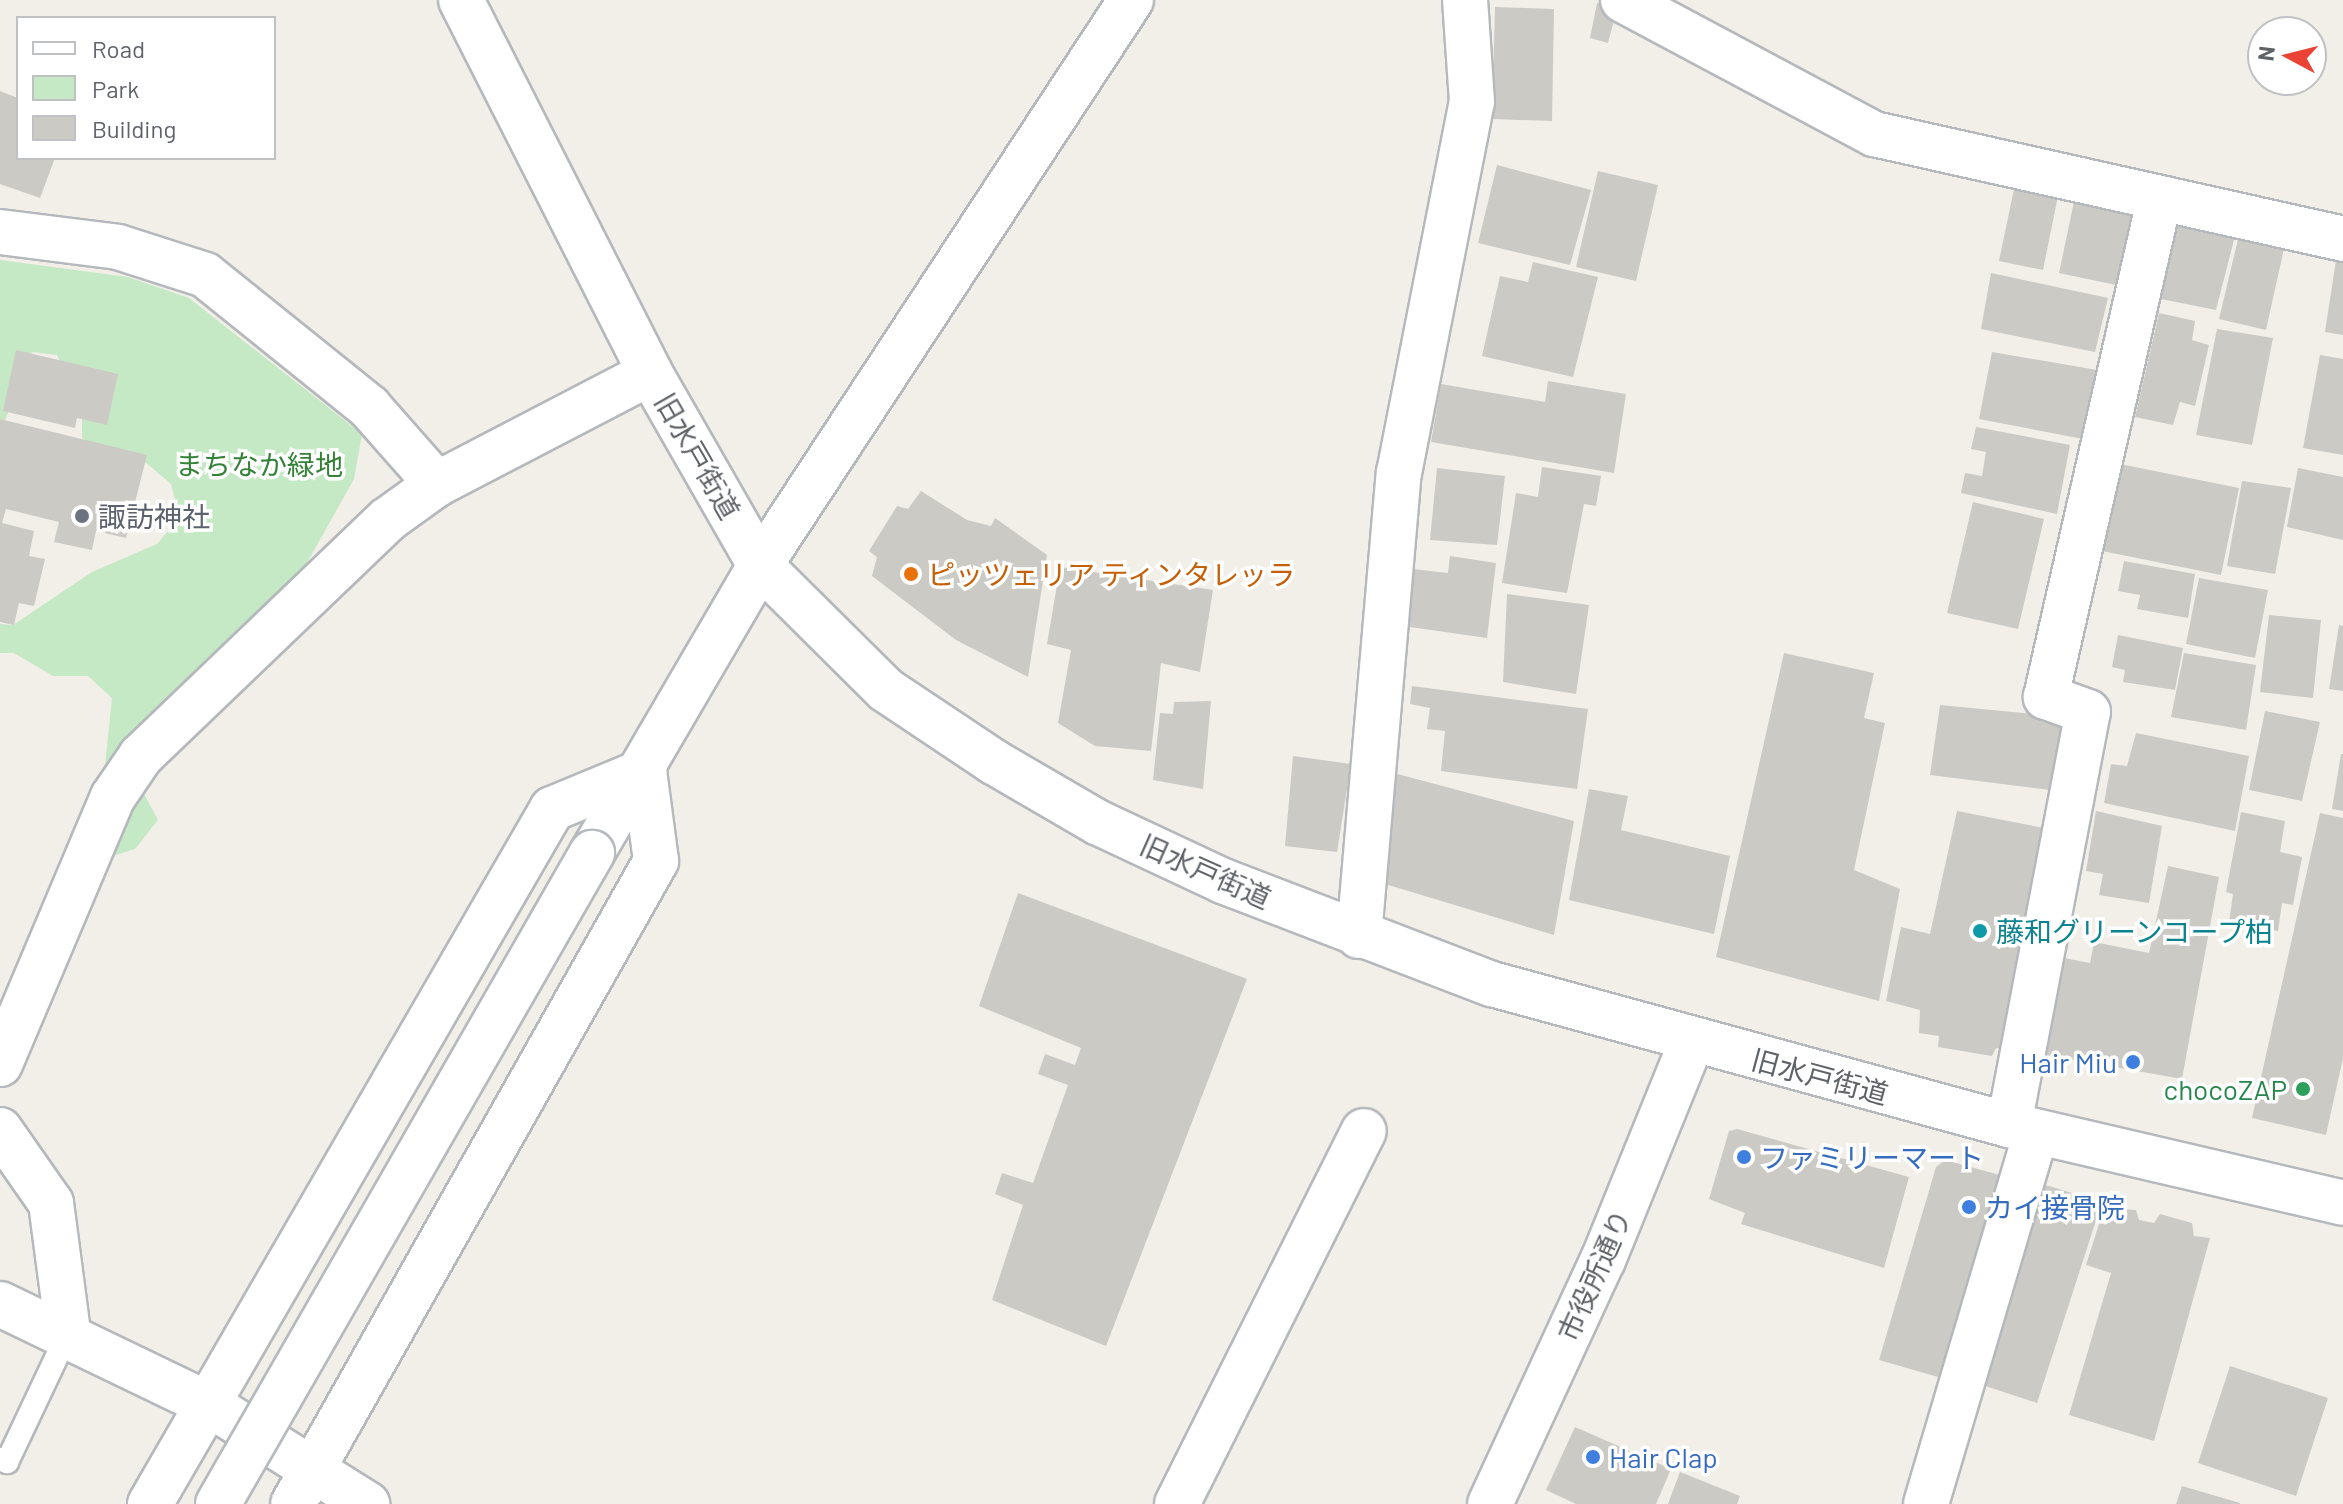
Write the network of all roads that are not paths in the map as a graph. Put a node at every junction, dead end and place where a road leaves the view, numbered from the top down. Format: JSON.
{"nodes":[{"id":1,"x":461,"y":0,"type":"edge"},
{"id":2,"x":1131,"y":0,"type":"edge"},
{"id":3,"x":1465,"y":0,"type":"edge"},
{"id":4,"x":1623,"y":0,"type":"edge"},
{"id":5,"x":2159,"y":201,"type":"junction"},
{"id":6,"x":0,"y":232,"type":"edge"},
{"id":7,"x":2343,"y":239,"type":"edge"},
{"id":8,"x":650,"y":373,"type":"junction"},
{"id":9,"x":437,"y":484,"type":"junction"},
{"id":10,"x":760,"y":565,"type":"junction"},
{"id":11,"x":644,"y":771,"type":"junction"},
{"id":12,"x":1359,"y":936,"type":"junction"},
{"id":13,"x":1691,"y":1043,"type":"junction"},
{"id":14,"x":0,"y":1064,"type":"edge"},
{"id":15,"x":2023,"y":1128,"type":"junction"},
{"id":16,"x":0,"y":1130,"type":"edge"},
{"id":17,"x":1364,"y":1131,"type":"dead end"},
{"id":18,"x":2343,"y":1203,"type":"edge"},
{"id":19,"x":0,"y":1304,"type":"edge"},
{"id":20,"x":68,"y":1333,"type":"junction"},
{"id":21,"x":210,"y":1405,"type":"junction"},
{"id":22,"x":0,"y":1459,"type":"edge"},
{"id":23,"x":302,"y":1487,"type":"edge"},
{"id":24,"x":150,"y":1504,"type":"edge"},
{"id":25,"x":218,"y":1504,"type":"edge"},
{"id":26,"x":367,"y":1504,"type":"edge"},
{"id":27,"x":1177,"y":1504,"type":"edge"},
{"id":28,"x":1490,"y":1504,"type":"edge"},
{"id":29,"x":1926,"y":1504,"type":"edge"}],
"edges":[{"from":1,"to":8,"type":"street","name":"旧水戸街道"},
{"from":2,"to":10,"type":"street"},
{"from":3,"to":12,"type":"street"},
{"from":4,"to":5,"type":"street"},
{"from":5,"to":7,"type":"street"},
{"from":5,"to":15,"type":"street"},
{"from":6,"to":9,"type":"street"},
{"from":8,"to":9,"type":"street"},
{"from":8,"to":10,"type":"street","name":"旧水戸街道"},
{"from":9,"to":14,"type":"street"},
{"from":10,"to":11,"type":"street"},
{"from":10,"to":12,"type":"street","name":"旧水戸街道"},
{"from":11,"to":21,"type":"street"},
{"from":11,"to":23,"type":"street"},
{"from":11,"to":25,"type":"street","bridge":true},
{"from":12,"to":13,"type":"street","name":"旧水戸街道"},
{"from":13,"to":15,"type":"street","name":"旧水戸街道"},
{"from":13,"to":28,"type":"street","name":"市役所通り"},
{"from":15,"to":18,"type":"street","name":"旧水戸街道"},
{"from":15,"to":29,"type":"street"},
{"from":16,"to":20,"type":"street"},
{"from":17,"to":27,"type":"street"},
{"from":19,"to":20,"type":"street"},
{"from":20,"to":21,"type":"street"},
{"from":20,"to":22,"type":"lane"},
{"from":21,"to":23,"type":"street"},
{"from":21,"to":24,"type":"street"},
{"from":23,"to":26,"type":"street"}]}
